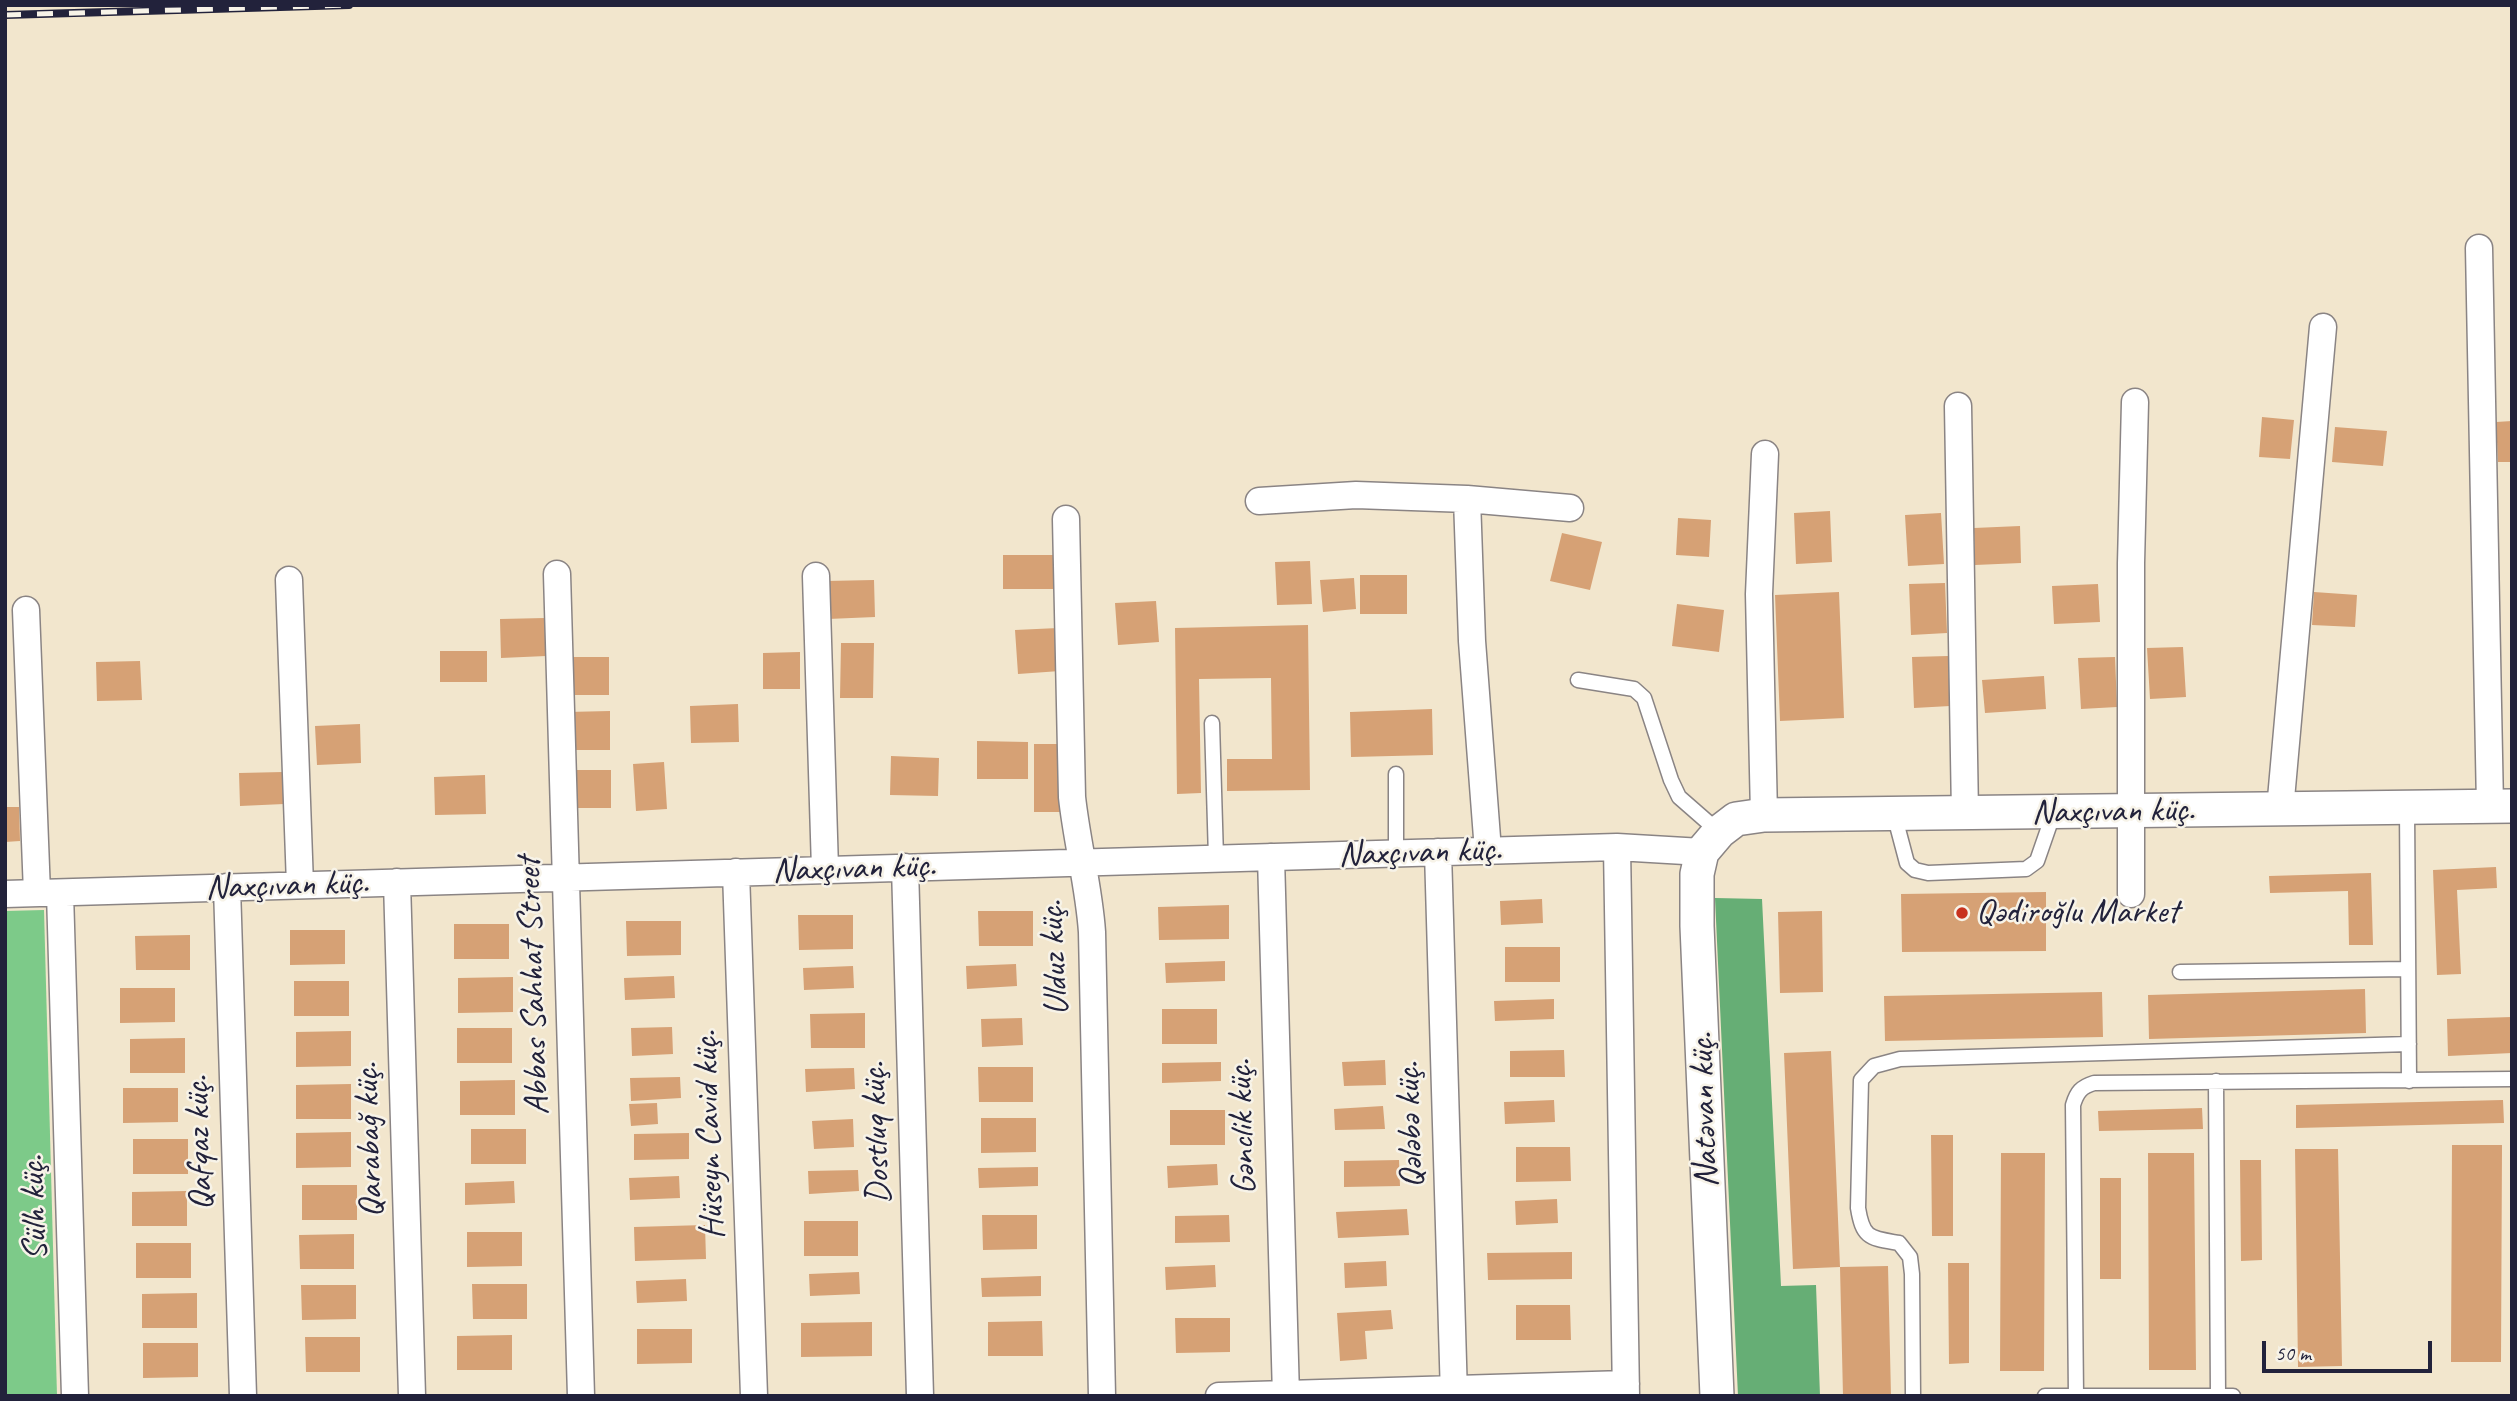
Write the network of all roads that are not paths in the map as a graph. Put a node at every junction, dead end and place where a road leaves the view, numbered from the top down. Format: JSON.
{"nodes":[{"id":1,"x":2479,"y":248,"type":"dead end"},
{"id":2,"x":2323,"y":327,"type":"dead end"},
{"id":3,"x":2135,"y":402,"type":"dead end"},
{"id":4,"x":1958,"y":406,"type":"dead end"},
{"id":5,"x":1765,"y":454,"type":"dead end"},
{"id":6,"x":1467,"y":499,"type":"junction"},
{"id":7,"x":1259,"y":501,"type":"dead end"},
{"id":8,"x":1570,"y":508,"type":"dead end"},
{"id":9,"x":1066,"y":519,"type":"dead end"},
{"id":10,"x":557,"y":574,"type":"dead end"},
{"id":11,"x":816,"y":576,"type":"dead end"},
{"id":12,"x":289,"y":580,"type":"dead end"},
{"id":13,"x":26,"y":610,"type":"dead end"},
{"id":14,"x":1578,"y":680,"type":"dead end"},
{"id":15,"x":1212,"y":723,"type":"dead end"},
{"id":16,"x":1396,"y":774,"type":"dead end"},
{"id":17,"x":2501,"y":806,"type":"edge"},
{"id":18,"x":2407,"y":809,"type":"junction"},
{"id":19,"x":2280,"y":810,"type":"junction"},
{"id":20,"x":2131,"y":812,"type":"junction"},
{"id":21,"x":2054,"y":813,"type":"junction"},
{"id":22,"x":1894,"y":814,"type":"junction"},
{"id":23,"x":1965,"y":814,"type":"junction"},
{"id":24,"x":1764,"y":815,"type":"junction"},
{"id":25,"x":1711,"y":842,"type":"junction"},
{"id":26,"x":1617,"y":847,"type":"junction"},
{"id":27,"x":1488,"y":851,"type":"junction"},
{"id":28,"x":1438,"y":852,"type":"junction"},
{"id":29,"x":1396,"y":853,"type":"junction"},
{"id":30,"x":1271,"y":857,"type":"junction"},
{"id":31,"x":1216,"y":858,"type":"junction"},
{"id":32,"x":1082,"y":862,"type":"junction"},
{"id":33,"x":905,"y":867,"type":"junction"},
{"id":34,"x":825,"y":869,"type":"junction"},
{"id":35,"x":736,"y":872,"type":"junction"},
{"id":36,"x":565,"y":878,"type":"junction"},
{"id":37,"x":397,"y":883,"type":"junction"},
{"id":38,"x":300,"y":886,"type":"junction"},
{"id":39,"x":227,"y":887,"type":"junction"},
{"id":40,"x":49,"y":893,"type":"junction"},
{"id":41,"x":5,"y":894,"type":"edge"},
{"id":42,"x":2131,"y":894,"type":"dead end"},
{"id":43,"x":2408,"y":969,"type":"junction"},
{"id":44,"x":2180,"y":972,"type":"dead end"},
{"id":45,"x":2409,"y":1044,"type":"junction"},
{"id":46,"x":2512,"y":1080,"type":"edge"},
{"id":47,"x":2216,"y":1082,"type":"junction"},
{"id":48,"x":2409,"y":1082,"type":"junction"},
{"id":49,"x":1626,"y":1390,"type":"edge"},
{"id":50,"x":1454,"y":1392,"type":"edge"},
{"id":51,"x":1286,"y":1395,"type":"edge"},
{"id":52,"x":2076,"y":1395,"type":"edge"},
{"id":53,"x":2217,"y":1395,"type":"edge"},
{"id":54,"x":75,"y":1396,"type":"edge"},
{"id":55,"x":243,"y":1396,"type":"edge"},
{"id":56,"x":412,"y":1396,"type":"edge"},
{"id":57,"x":582,"y":1396,"type":"edge"},
{"id":58,"x":754,"y":1396,"type":"edge"},
{"id":59,"x":920,"y":1396,"type":"edge"},
{"id":60,"x":1102,"y":1396,"type":"edge"},
{"id":61,"x":1219,"y":1396,"type":"edge"},
{"id":62,"x":1717,"y":1396,"type":"edge"},
{"id":63,"x":1913,"y":1396,"type":"edge"},
{"id":64,"x":2045,"y":1396,"type":"edge"},
{"id":65,"x":2233,"y":1396,"type":"edge"}],
"edges":[{"from":1,"to":17,"type":"street"},
{"from":2,"to":19,"type":"street"},
{"from":3,"to":20,"type":"street"},
{"from":4,"to":23,"type":"street"},
{"from":5,"to":24,"type":"street"},
{"from":6,"to":7,"type":"street"},
{"from":6,"to":8,"type":"street"},
{"from":6,"to":27,"type":"street"},
{"from":9,"to":32,"type":"street","name":"Ulduz küç."},
{"from":10,"to":36,"type":"street","name":"Abbas Sahhat Street"},
{"from":11,"to":34,"type":"street"},
{"from":12,"to":38,"type":"street"},
{"from":13,"to":40,"type":"street","name":"Sülh küç."},
{"from":14,"to":25,"type":"lane"},
{"from":15,"to":31,"type":"lane"},
{"from":16,"to":29,"type":"lane"},
{"from":17,"to":18,"type":"street","name":"Naxçıvan küç."},
{"from":18,"to":19,"type":"street","name":"Naxçıvan küç."},
{"from":18,"to":43,"type":"lane"},
{"from":19,"to":20,"type":"street","name":"Naxçıvan küç."},
{"from":20,"to":21,"type":"street","name":"Naxçıvan küç."},
{"from":20,"to":42,"type":"street"},
{"from":21,"to":22,"type":"lane"},
{"from":21,"to":23,"type":"street","name":"Naxçıvan küç."},
{"from":22,"to":23,"type":"street","name":"Naxçıvan küç."},
{"from":22,"to":24,"type":"street","name":"Naxçıvan küç."},
{"from":24,"to":25,"type":"street","name":"Naxçıvan küç."},
{"from":25,"to":26,"type":"street","name":"Naxçıvan küç."},
{"from":25,"to":62,"type":"street","name":"Natəvan küç."},
{"from":26,"to":27,"type":"street","name":"Naxçıvan küç."},
{"from":26,"to":49,"type":"street"},
{"from":27,"to":28,"type":"street","name":"Naxçıvan küç."},
{"from":28,"to":29,"type":"street","name":"Naxçıvan küç."},
{"from":28,"to":50,"type":"street","name":"Qələbə küç."},
{"from":29,"to":30,"type":"street","name":"Naxçıvan küç."},
{"from":30,"to":31,"type":"street","name":"Naxçıvan küç."},
{"from":30,"to":51,"type":"street","name":"Gənclik küç."},
{"from":31,"to":32,"type":"street","name":"Naxçıvan küç."},
{"from":32,"to":33,"type":"street","name":"Naxçıvan küç."},
{"from":32,"to":60,"type":"street","name":"Ulduz küç."},
{"from":33,"to":34,"type":"street","name":"Naxçıvan küç."},
{"from":33,"to":59,"type":"street","name":"Dostluq küç."},
{"from":34,"to":35,"type":"street","name":"Naxçıvan küç."},
{"from":35,"to":36,"type":"street","name":"Naxçıvan küç."},
{"from":35,"to":58,"type":"street","name":"Hüseyn Cavid küç."},
{"from":36,"to":37,"type":"street","name":"Naxçıvan küç."},
{"from":36,"to":57,"type":"street","name":"Abbas Sahhat Street"},
{"from":37,"to":38,"type":"street","name":"Naxçıvan küç."},
{"from":37,"to":56,"type":"street","name":"Qarabağ küç."},
{"from":38,"to":39,"type":"street","name":"Naxçıvan küç."},
{"from":39,"to":40,"type":"street","name":"Naxçıvan küç."},
{"from":39,"to":55,"type":"street","name":"Qafqaz küç."},
{"from":40,"to":41,"type":"street","name":"Naxçıvan küç."},
{"from":40,"to":54,"type":"street","name":"Sülh küç."},
{"from":43,"to":44,"type":"lane"},
{"from":43,"to":45,"type":"lane"},
{"from":45,"to":48,"type":"lane"},
{"from":45,"to":63,"type":"lane"},
{"from":46,"to":48,"type":"lane"},
{"from":47,"to":48,"type":"lane"},
{"from":47,"to":52,"type":"lane"},
{"from":47,"to":53,"type":"lane"},
{"from":49,"to":50,"type":"street"},
{"from":50,"to":51,"type":"street"},
{"from":51,"to":61,"type":"street"},
{"from":52,"to":53,"type":"lane"},
{"from":52,"to":64,"type":"lane"},
{"from":53,"to":65,"type":"lane"}]}
